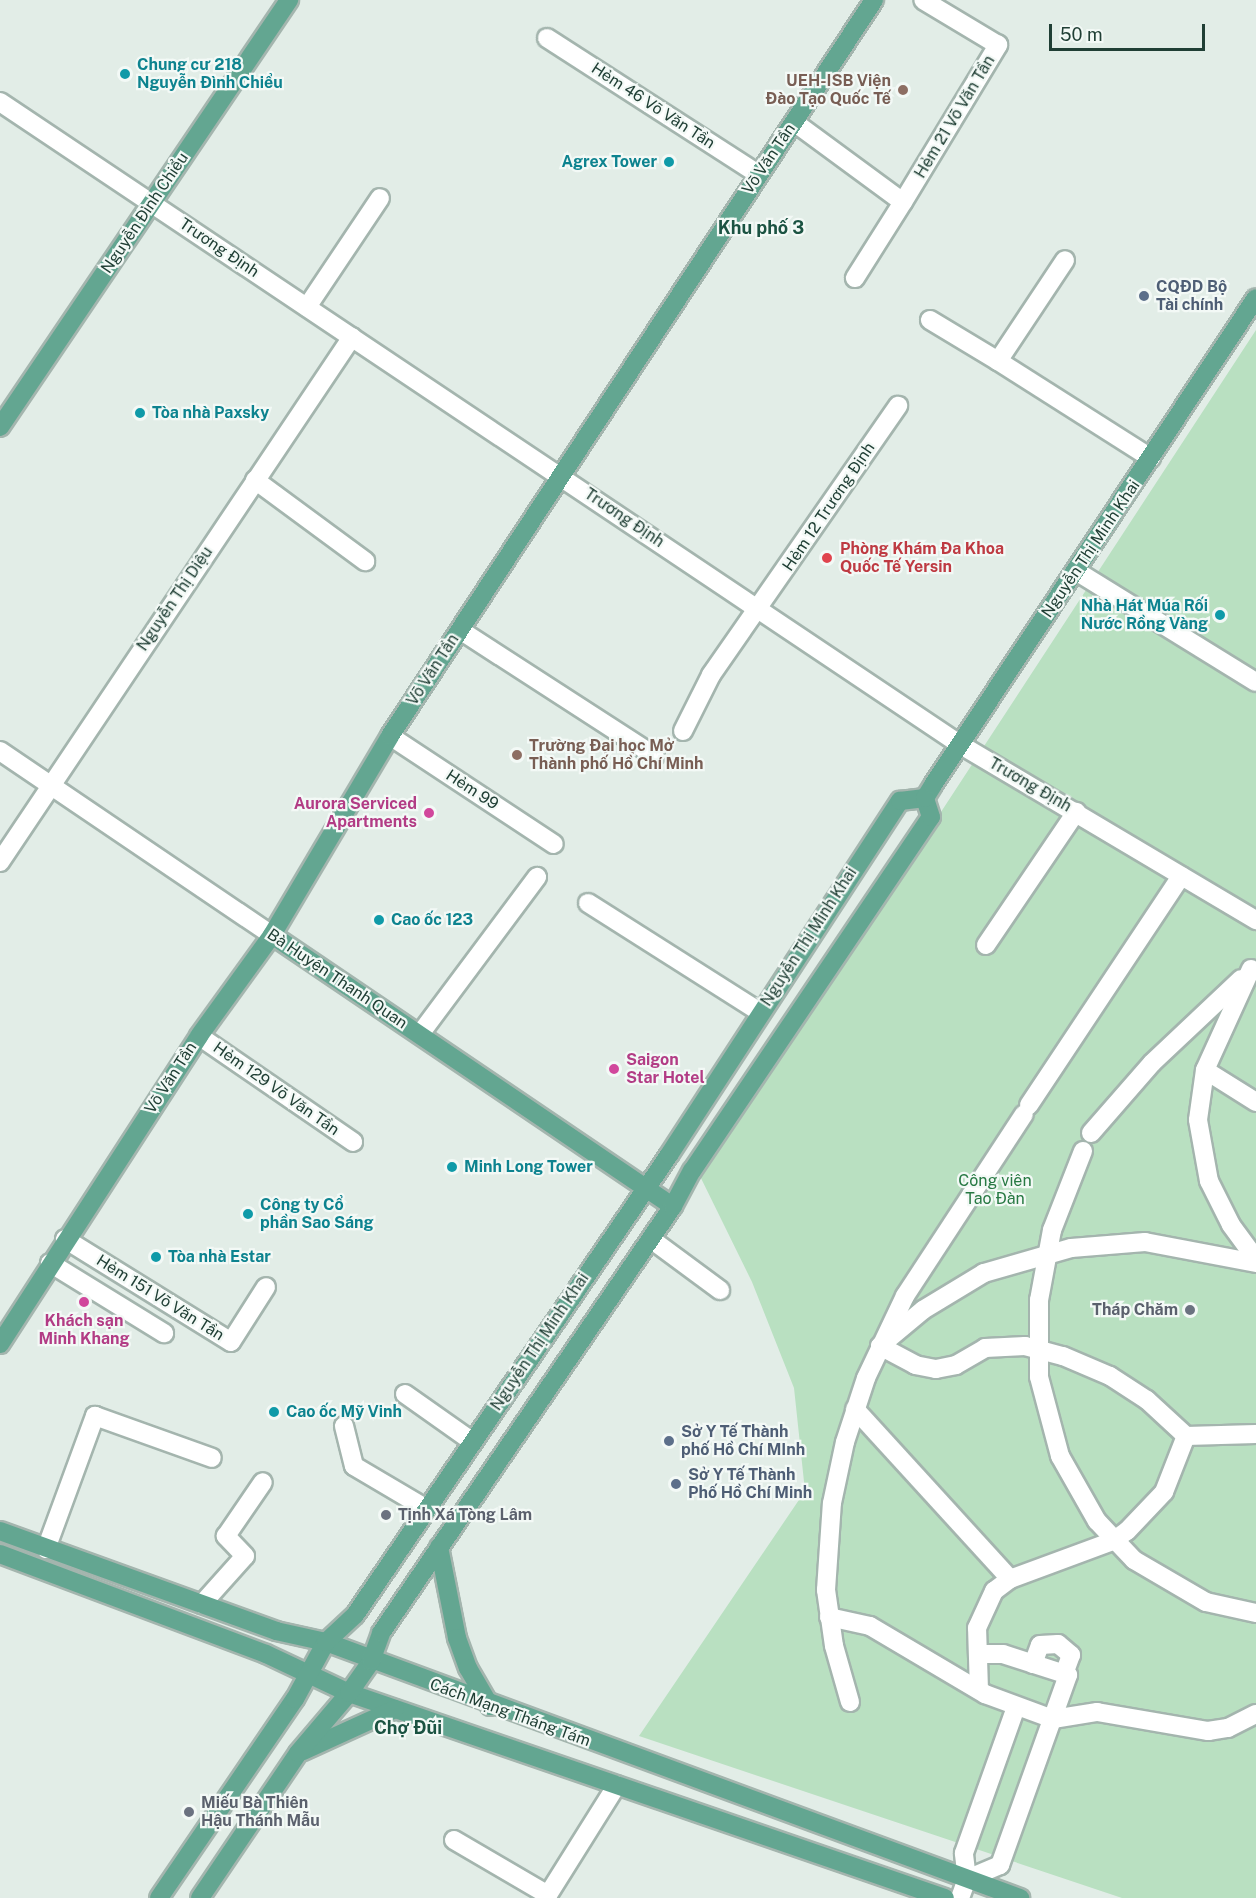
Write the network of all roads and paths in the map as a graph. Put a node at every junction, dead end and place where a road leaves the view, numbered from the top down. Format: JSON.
{"nodes":[{"id":1,"x":290,"y":0,"type":"edge"},
{"id":2,"x":874,"y":0,"type":"edge"},
{"id":3,"x":923,"y":0,"type":"edge"},
{"id":4,"x":547,"y":38,"type":"dead end"},
{"id":5,"x":2,"y":107,"type":"edge"},
{"id":6,"x":794,"y":122,"type":"junction"},
{"id":7,"x":758,"y":174,"type":"junction"},
{"id":8,"x":380,"y":198,"type":"dead end"},
{"id":9,"x":903,"y":202,"type":"junction"},
{"id":10,"x":152,"y":203,"type":"junction"},
{"id":11,"x":1065,"y":260,"type":"dead end"},
{"id":12,"x":855,"y":278,"type":"dead end"},
{"id":13,"x":1256,"y":298,"type":"edge"},
{"id":14,"x":307,"y":307,"type":"junction"},
{"id":15,"x":930,"y":320,"type":"dead end"},
{"id":16,"x":352,"y":337,"type":"junction"},
{"id":17,"x":998,"y":361,"type":"junction"},
{"id":18,"x":898,"y":406,"type":"dead end"},
{"id":19,"x":0,"y":427,"type":"edge"},
{"id":20,"x":1151,"y":458,"type":"junction"},
{"id":21,"x":561,"y":476,"type":"junction"},
{"id":22,"x":255,"y":480,"type":"junction"},
{"id":23,"x":365,"y":561,"type":"dead end"},
{"id":24,"x":1076,"y":571,"type":"junction"},
{"id":25,"x":759,"y":609,"type":"junction"},
{"id":26,"x":460,"y":630,"type":"junction"},
{"id":27,"x":1256,"y":682,"type":"edge"},
{"id":28,"x":683,"y":731,"type":"dead end"},
{"id":29,"x":390,"y":736,"type":"junction"},
{"id":30,"x":961,"y":745,"type":"junction"},
{"id":31,"x":0,"y":751,"type":"edge"},
{"id":32,"x":655,"y":756,"type":"dead end"},
{"id":33,"x":50,"y":785,"type":"junction"},
{"id":34,"x":925,"y":798,"type":"junction"},
{"id":35,"x":1076,"y":812,"type":"junction"},
{"id":36,"x":554,"y":844,"type":"dead end"},
{"id":37,"x":0,"y":862,"type":"edge"},
{"id":38,"x":1181,"y":876,"type":"junction"},
{"id":39,"x":537,"y":877,"type":"dead end"},
{"id":40,"x":588,"y":903,"type":"dead end"},
{"id":41,"x":1256,"y":920,"type":"edge"},
{"id":42,"x":272,"y":935,"type":"junction"},
{"id":43,"x":986,"y":945,"type":"dead end"},
{"id":44,"x":1255,"y":964,"type":"edge"},
{"id":45,"x":760,"y":1012,"type":"junction"},
{"id":46,"x":420,"y":1034,"type":"junction"},
{"id":47,"x":199,"y":1036,"type":"junction"},
{"id":48,"x":1205,"y":1070,"type":"junction"},
{"id":49,"x":1256,"y":1102,"type":"edge"},
{"id":50,"x":1091,"y":1133,"type":"dead end"},
{"id":51,"x":353,"y":1142,"type":"dead end"},
{"id":52,"x":1083,"y":1151,"type":"dead end"},
{"id":53,"x":646,"y":1187,"type":"junction"},
{"id":54,"x":673,"y":1206,"type":"junction"},
{"id":55,"x":64,"y":1239,"type":"junction"},
{"id":56,"x":651,"y":1239,"type":"junction"},
{"id":57,"x":1045,"y":1256,"type":"junction"},
{"id":58,"x":1256,"y":1261,"type":"edge"},
{"id":59,"x":50,"y":1263,"type":"junction"},
{"id":60,"x":266,"y":1287,"type":"dead end"},
{"id":61,"x":720,"y":1290,"type":"dead end"},
{"id":62,"x":165,"y":1333,"type":"dead end"},
{"id":63,"x":0,"y":1344,"type":"edge"},
{"id":64,"x":880,"y":1346,"type":"junction"},
{"id":65,"x":1038,"y":1349,"type":"junction"},
{"id":66,"x":405,"y":1394,"type":"dead end"},
{"id":67,"x":855,"y":1409,"type":"junction"},
{"id":68,"x":344,"y":1426,"type":"dead end"},
{"id":69,"x":1256,"y":1434,"type":"edge"},
{"id":70,"x":1186,"y":1436,"type":"junction"},
{"id":71,"x":472,"y":1442,"type":"junction"},
{"id":72,"x":212,"y":1458,"type":"dead end"},
{"id":73,"x":263,"y":1482,"type":"dead end"},
{"id":74,"x":427,"y":1509,"type":"junction"},
{"id":75,"x":0,"y":1531,"type":"edge"},
{"id":76,"x":1113,"y":1541,"type":"junction"},
{"id":77,"x":439,"y":1547,"type":"junction"},
{"id":78,"x":46,"y":1549,"type":"junction"},
{"id":79,"x":0,"y":1554,"type":"edge"},
{"id":80,"x":1010,"y":1579,"type":"junction"},
{"id":81,"x":202,"y":1604,"type":"junction"},
{"id":82,"x":1256,"y":1613,"type":"edge"},
{"id":83,"x":829,"y":1617,"type":"junction"},
{"id":84,"x":326,"y":1642,"type":"junction"},
{"id":85,"x":979,"y":1654,"type":"junction"},
{"id":86,"x":371,"y":1661,"type":"junction"},
{"id":87,"x":1033,"y":1664,"type":"junction"},
{"id":88,"x":1064,"y":1674,"type":"junction"},
{"id":89,"x":306,"y":1675,"type":"junction"},
{"id":90,"x":979,"y":1690,"type":"junction"},
{"id":91,"x":349,"y":1693,"type":"junction"},
{"id":92,"x":850,"y":1702,"type":"dead end"},
{"id":93,"x":490,"y":1706,"type":"junction"},
{"id":94,"x":1016,"y":1707,"type":"junction"},
{"id":95,"x":396,"y":1709,"type":"junction"},
{"id":96,"x":1256,"y":1714,"type":"edge"},
{"id":97,"x":1053,"y":1719,"type":"junction"},
{"id":98,"x":298,"y":1753,"type":"junction"},
{"id":99,"x":617,"y":1785,"type":"junction"},
{"id":100,"x":454,"y":1840,"type":"dead end"},
{"id":101,"x":968,"y":1879,"type":"junction"},
{"id":102,"x":547,"y":1896,"type":"edge"},
{"id":103,"x":159,"y":1898,"type":"edge"},
{"id":104,"x":200,"y":1898,"type":"edge"},
{"id":105,"x":945,"y":1898,"type":"edge"},
{"id":106,"x":960,"y":1898,"type":"edge"},
{"id":107,"x":1020,"y":1898,"type":"edge"}],
"edges":[{"from":1,"to":10,"type":"main road","name":"Nguyễn Đình Chiểu"},
{"from":2,"to":6,"type":"main road","name":"Võ Văn Tần"},
{"from":3,"to":9,"type":"street","name":"Hẻm 21 Võ Văn Tần"},
{"from":4,"to":7,"type":"street","name":"Hẻm 46 Võ Văn Tần"},
{"from":5,"to":10,"type":"street","name":"Trương Định"},
{"from":6,"to":7,"type":"main road","name":"Võ Văn Tần"},
{"from":6,"to":9,"type":"street"},
{"from":7,"to":21,"type":"main road","name":"Võ Văn Tần"},
{"from":8,"to":14,"type":"street"},
{"from":9,"to":12,"type":"street"},
{"from":10,"to":14,"type":"street","name":"Trương Định"},
{"from":10,"to":19,"type":"main road","name":"Nguyễn Đình Chiểu"},
{"from":11,"to":17,"type":"street"},
{"from":13,"to":20,"type":"main road","name":"Nguyễn Thị Minh Khai"},
{"from":14,"to":16,"type":"street","name":"Trương Định"},
{"from":15,"to":17,"type":"street"},
{"from":16,"to":21,"type":"street","name":"Trương Định"},
{"from":16,"to":22,"type":"street","name":"Nguyễn Thị Diệu"},
{"from":17,"to":20,"type":"street"},
{"from":18,"to":25,"type":"street","name":"Hẻm 12 Trương Ðịnh"},
{"from":20,"to":24,"type":"main road","name":"Nguyễn Thị Minh Khai"},
{"from":21,"to":25,"type":"street","name":"Trương Định"},
{"from":21,"to":26,"type":"main road","name":"Võ Văn Tần"},
{"from":22,"to":23,"type":"street"},
{"from":22,"to":33,"type":"street","name":"Nguyễn Thị Diệu"},
{"from":24,"to":27,"type":"street"},
{"from":24,"to":30,"type":"main road","name":"Nguyễn Thị Minh Khai"},
{"from":25,"to":28,"type":"street","name":"Hẻm 12 Trương Ðịnh"},
{"from":25,"to":30,"type":"street","name":"Trương Định"},
{"from":26,"to":29,"type":"main road","name":"Võ Văn Tần"},
{"from":26,"to":32,"type":"street"},
{"from":29,"to":36,"type":"street","name":"Hẻm 99"},
{"from":29,"to":42,"type":"main road","name":"Võ Văn Tần"},
{"from":30,"to":34,"type":"main road","name":"Nguyễn Thị Minh Khai"},
{"from":30,"to":35,"type":"street","name":"Trương Định"},
{"from":31,"to":33,"type":"street","name":"Bà Huyện Thanh Quan"},
{"from":33,"to":37,"type":"street","name":"Nguyễn Thị Diệu"},
{"from":33,"to":42,"type":"street","name":"Bà Huyện Thanh Quan"},
{"from":34,"to":45,"type":"main road","name":"Nguyễn Thị Minh Khai"},
{"from":34,"to":54,"type":"main road","name":"Nguyễn Thị Minh Khai"},
{"from":35,"to":38,"type":"street","name":"Trương Định"},
{"from":35,"to":43,"type":"street"},
{"from":38,"to":41,"type":"street","name":"Trương Định"},
{"from":38,"to":64,"type":"street"},
{"from":39,"to":46,"type":"street"},
{"from":40,"to":45,"type":"street"},
{"from":42,"to":46,"type":"main road","name":"Bà Huyện Thanh Quan"},
{"from":42,"to":47,"type":"main road","name":"Võ Văn Tần"},
{"from":44,"to":48,"type":"street"},
{"from":44,"to":50,"type":"street"},
{"from":45,"to":53,"type":"main road","name":"Nguyễn Thị Minh Khai"},
{"from":46,"to":53,"type":"main road","name":"Bà Huyện Thanh Quan"},
{"from":47,"to":51,"type":"street","name":"Hẻm 129 Võ Văn Tần"},
{"from":47,"to":55,"type":"main road","name":"Võ Văn Tần"},
{"from":48,"to":49,"type":"street"},
{"from":48,"to":58,"type":"street"},
{"from":52,"to":57,"type":"street"},
{"from":53,"to":54,"type":"main road","name":"Bà Huyện Thanh Quan"},
{"from":53,"to":71,"type":"main road","name":"Nguyễn Thị Minh Khai"},
{"from":54,"to":56,"type":"main road","name":"Nguyễn Thị Minh Khai"},
{"from":55,"to":59,"type":"main road","name":"Võ Văn Tần"},
{"from":55,"to":60,"type":"street","name":"Hẻm 151 Võ Văn Tần"},
{"from":56,"to":61,"type":"street"},
{"from":56,"to":77,"type":"main road","name":"Nguyễn Thị Minh Khai"},
{"from":57,"to":58,"type":"street"},
{"from":57,"to":64,"type":"street"},
{"from":57,"to":65,"type":"street"},
{"from":59,"to":62,"type":"street"},
{"from":59,"to":63,"type":"main road","name":"Võ Văn Tần"},
{"from":64,"to":65,"type":"street"},
{"from":64,"to":67,"type":"street"},
{"from":65,"to":70,"type":"street"},
{"from":65,"to":76,"type":"street"},
{"from":66,"to":71,"type":"street"},
{"from":67,"to":80,"type":"street"},
{"from":67,"to":83,"type":"street"},
{"from":68,"to":74,"type":"street"},
{"from":69,"to":70,"type":"street"},
{"from":70,"to":76,"type":"street"},
{"from":71,"to":74,"type":"main road","name":"Nguyễn Thị Minh Khai"},
{"from":72,"to":78,"type":"street"},
{"from":73,"to":81,"type":"street"},
{"from":74,"to":84,"type":"main road","name":"Nguyễn Thị Minh Khai"},
{"from":75,"to":78,"type":"main road","name":"Cách Mạng Tháng Tám"},
{"from":76,"to":80,"type":"street"},
{"from":76,"to":82,"type":"street"},
{"from":77,"to":86,"type":"main road","name":"Nguyễn Thị Minh Khai"},
{"from":77,"to":93,"type":"main road"},
{"from":78,"to":81,"type":"main road","name":"Cách Mạng Tháng Tám"},
{"from":79,"to":89,"type":"main road","name":"Cách Mạng Tháng Tám"},
{"from":80,"to":85,"type":"street"},
{"from":81,"to":84,"type":"main road","name":"Cách Mạng Tháng Tám"},
{"from":83,"to":90,"type":"street"},
{"from":83,"to":92,"type":"street"},
{"from":84,"to":86,"type":"main road","name":"Cách Mạng Tháng Tám"},
{"from":84,"to":89,"type":"main road","name":"Nguyễn Thị Minh Khai"},
{"from":85,"to":87,"type":"street"},
{"from":85,"to":90,"type":"street"},
{"from":86,"to":91,"type":"main road","name":"Nguyễn Thị Minh Khai"},
{"from":86,"to":93,"type":"main road","name":"Cách Mạng Tháng Tám"},
{"from":87,"to":88,"type":"street"},
{"from":87,"to":88,"type":"street"},
{"from":88,"to":97,"type":"street"},
{"from":89,"to":91,"type":"main road","name":"Cách Mạng Tháng Tám"},
{"from":89,"to":103,"type":"main road","name":"Nguyễn Thị Minh Khai"},
{"from":90,"to":94,"type":"street"},
{"from":91,"to":95,"type":"main road","name":"Cách Mạng Tháng Tám"},
{"from":91,"to":98,"type":"main road","name":"Nguyễn Thị Minh Khai"},
{"from":93,"to":101,"type":"main road","name":"Cách Mạng Tháng Tám"},
{"from":94,"to":97,"type":"street"},
{"from":94,"to":101,"type":"street"},
{"from":95,"to":98,"type":"main road"},
{"from":95,"to":99,"type":"main road","name":"Cách Mạng Tháng Tám"},
{"from":96,"to":97,"type":"street"},
{"from":97,"to":101,"type":"street"},
{"from":98,"to":104,"type":"main road","name":"Nguyễn Thị Minh Khai"},
{"from":99,"to":102,"type":"street"},
{"from":99,"to":105,"type":"main road","name":"Cách Mạng Tháng Tám"},
{"from":100,"to":102,"type":"street"},
{"from":101,"to":106,"type":"street"},
{"from":101,"to":107,"type":"main road","name":"Cách Mạng Tháng Tám"}]}
